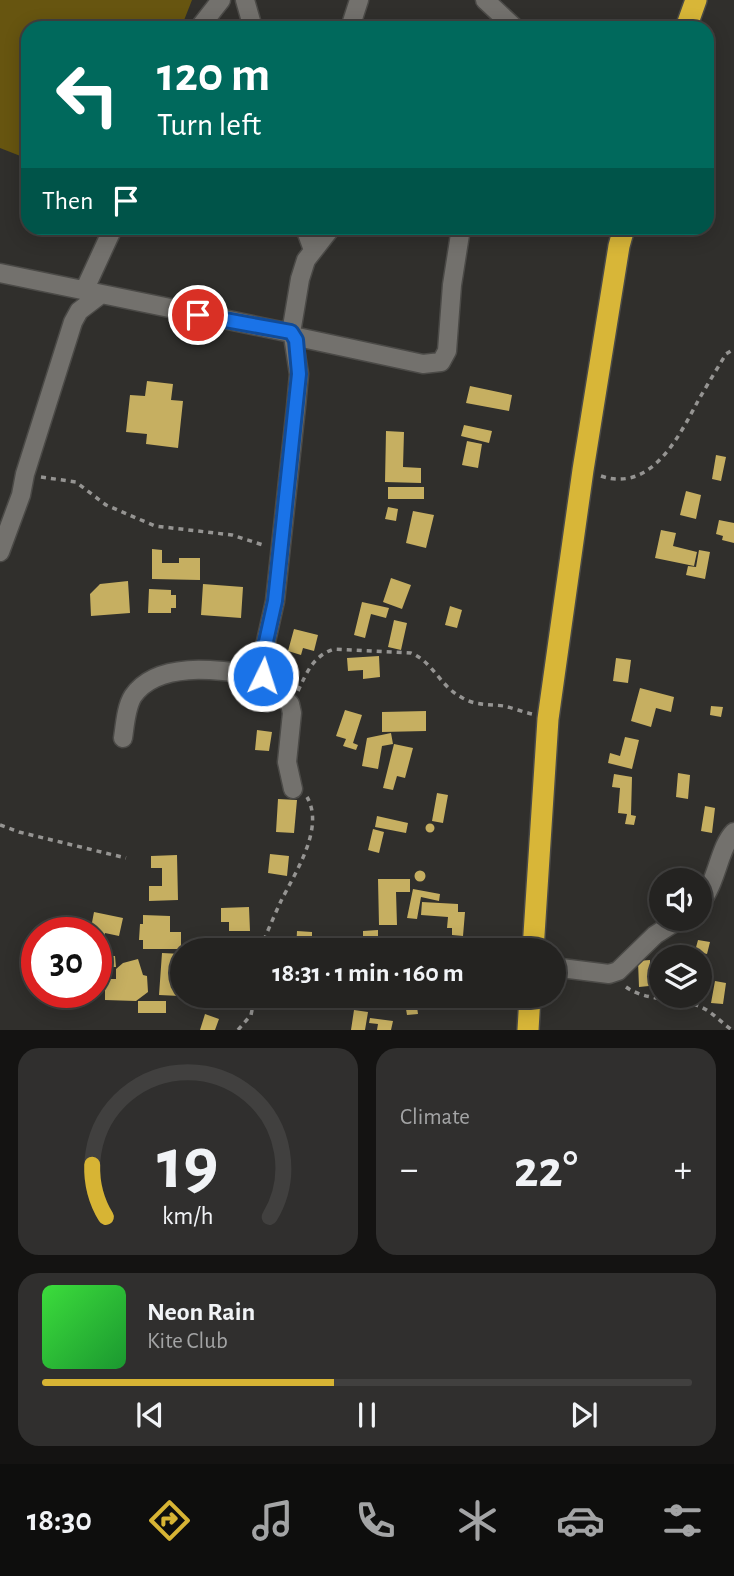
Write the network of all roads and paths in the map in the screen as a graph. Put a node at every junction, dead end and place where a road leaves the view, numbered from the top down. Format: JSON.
{"nodes":[{"id":1,"x":222,"y":0,"type":"edge"},
{"id":2,"x":245,"y":0,"type":"edge"},
{"id":3,"x":359,"y":0,"type":"edge"},
{"id":4,"x":485,"y":0,"type":"edge"},
{"id":5,"x":696,"y":0,"type":"edge"},
{"id":6,"x":205,"y":21,"type":"edge"},
{"id":7,"x":251,"y":21,"type":"edge"},
{"id":8,"x":352,"y":21,"type":"edge"},
{"id":9,"x":508,"y":21,"type":"edge"},
{"id":10,"x":689,"y":21,"type":"edge"},
{"id":11,"x":111,"y":235,"type":"edge"},
{"id":12,"x":308,"y":235,"type":"edge"},
{"id":13,"x":325,"y":235,"type":"edge"},
{"id":14,"x":460,"y":235,"type":"edge"},
{"id":15,"x":622,"y":235,"type":"edge"},
{"id":16,"x":313,"y":250,"type":"junction"},
{"id":17,"x":0,"y":273,"type":"edge"},
{"id":18,"x":92,"y":293,"type":"junction"},
{"id":19,"x":292,"y":334,"type":"junction"},
{"id":20,"x":734,"y":349,"type":"edge"},
{"id":21,"x":583,"y":470,"type":"junction"},
{"id":22,"x":25,"y":474,"type":"junction"},
{"id":23,"x":279,"y":549,"type":"junction"},
{"id":24,"x":0,"y":552,"type":"edge"},
{"id":25,"x":263,"y":676,"type":"junction"},
{"id":26,"x":290,"y":704,"type":"junction"},
{"id":27,"x":548,"y":719,"type":"junction"},
{"id":28,"x":123,"y":738,"type":"dead end"},
{"id":29,"x":293,"y":789,"type":"joint"},
{"id":30,"x":0,"y":825,"type":"edge"},
{"id":31,"x":734,"y":832,"type":"edge"},
{"id":32,"x":127,"y":858,"type":"dead end"},
{"id":33,"x":712,"y":884,"type":"edge"},
{"id":34,"x":661,"y":931,"type":"edge"},
{"id":35,"x":267,"y":938,"type":"edge"},
{"id":36,"x":534,"y":938,"type":"edge"},
{"id":37,"x":566,"y":969,"type":"edge"},
{"id":38,"x":609,"y":974,"type":"junction"},
{"id":39,"x":253,"y":1008,"type":"edge"},
{"id":40,"x":529,"y":1008,"type":"edge"},
{"id":41,"x":238,"y":1030,"type":"edge"},
{"id":42,"x":528,"y":1030,"type":"edge"},
{"id":43,"x":732,"y":1030,"type":"edge"}],
"edges":[{"from":1,"to":6,"type":"street"},
{"from":2,"to":7,"type":"street"},
{"from":3,"to":8,"type":"street"},
{"from":4,"to":9,"type":"street"},
{"from":5,"to":10,"type":"highway"},
{"from":11,"to":18,"type":"street"},
{"from":12,"to":16,"type":"street"},
{"from":13,"to":16,"type":"street"},
{"from":14,"to":19,"type":"street"},
{"from":15,"to":21,"type":"highway"},
{"from":16,"to":19,"type":"street"},
{"from":17,"to":18,"type":"street"},
{"from":18,"to":19,"type":"street"},
{"from":18,"to":22,"type":"street"},
{"from":19,"to":23,"type":"street"},
{"from":20,"to":21,"type":"path"},
{"from":21,"to":27,"type":"highway"},
{"from":22,"to":23,"type":"path"},
{"from":22,"to":24,"type":"street"},
{"from":23,"to":25,"type":"street"},
{"from":25,"to":26,"type":"street"},
{"from":25,"to":28,"type":"street"},
{"from":26,"to":27,"type":"path"},
{"from":26,"to":29,"type":"street"},
{"from":27,"to":36,"type":"highway"},
{"from":29,"to":35,"type":"path"},
{"from":30,"to":32,"type":"path"},
{"from":31,"to":33,"type":"street"},
{"from":34,"to":38,"type":"street"},
{"from":37,"to":38,"type":"street"},
{"from":38,"to":43,"type":"path"},
{"from":39,"to":41,"type":"path"},
{"from":40,"to":42,"type":"highway"}]}
